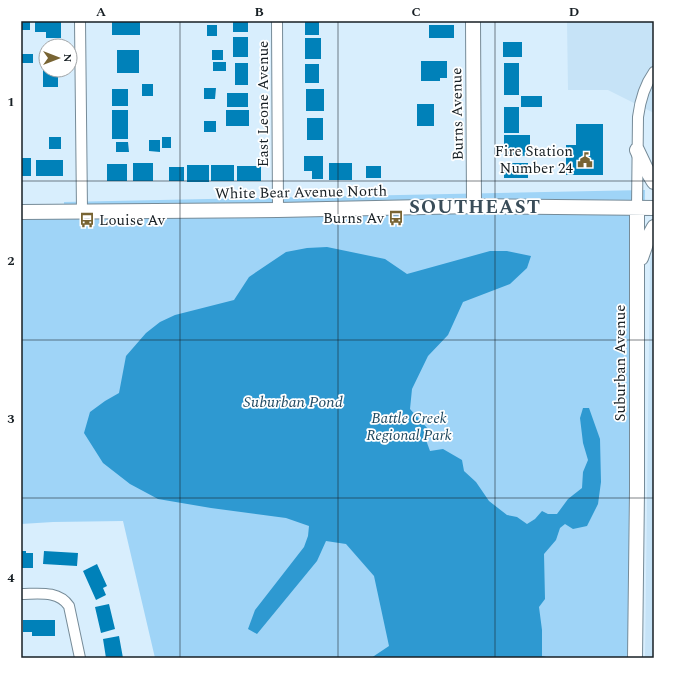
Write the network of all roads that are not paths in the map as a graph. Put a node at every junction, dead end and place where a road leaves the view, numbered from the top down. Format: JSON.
{"nodes":[{"id":1,"x":80,"y":21,"type":"edge"},
{"id":2,"x":277,"y":21,"type":"edge"},
{"id":3,"x":472,"y":21,"type":"edge"},
{"id":4,"x":654,"y":72,"type":"edge"},
{"id":5,"x":637,"y":150,"type":"junction"},
{"id":6,"x":654,"y":182,"type":"edge"},
{"id":7,"x":474,"y":206,"type":"junction"},
{"id":8,"x":637,"y":208,"type":"junction"},
{"id":9,"x":654,"y":208,"type":"edge"},
{"id":10,"x":278,"y":210,"type":"junction"},
{"id":11,"x":82,"y":211,"type":"junction"},
{"id":12,"x":21,"y":212,"type":"edge"},
{"id":13,"x":654,"y":227,"type":"edge"},
{"id":14,"x":637,"y":286,"type":"junction"},
{"id":15,"x":21,"y":594,"type":"edge"},
{"id":16,"x":80,"y":658,"type":"edge"},
{"id":17,"x":635,"y":658,"type":"edge"}],
"edges":[{"from":1,"to":11,"type":"street"},
{"from":2,"to":10,"type":"street","name":"East Leone Avenue"},
{"from":3,"to":7,"type":"street","name":"Burns Avenue"},
{"from":4,"to":5,"type":"street","name":"Suburban Avenue"},
{"from":5,"to":6,"type":"street"},
{"from":5,"to":8,"type":"street","name":"Suburban Avenue"},
{"from":7,"to":8,"type":"street","name":"White Bear Avenue North"},
{"from":7,"to":10,"type":"street","name":"White Bear Avenue North"},
{"from":8,"to":9,"type":"street","name":"White Bear Avenue North"},
{"from":8,"to":14,"type":"street","name":"Suburban Avenue"},
{"from":10,"to":11,"type":"street","name":"White Bear Avenue North"},
{"from":11,"to":12,"type":"street","name":"White Bear Avenue North"},
{"from":13,"to":14,"type":"street"},
{"from":14,"to":17,"type":"street","name":"Suburban Avenue"},
{"from":15,"to":16,"type":"street"}]}
